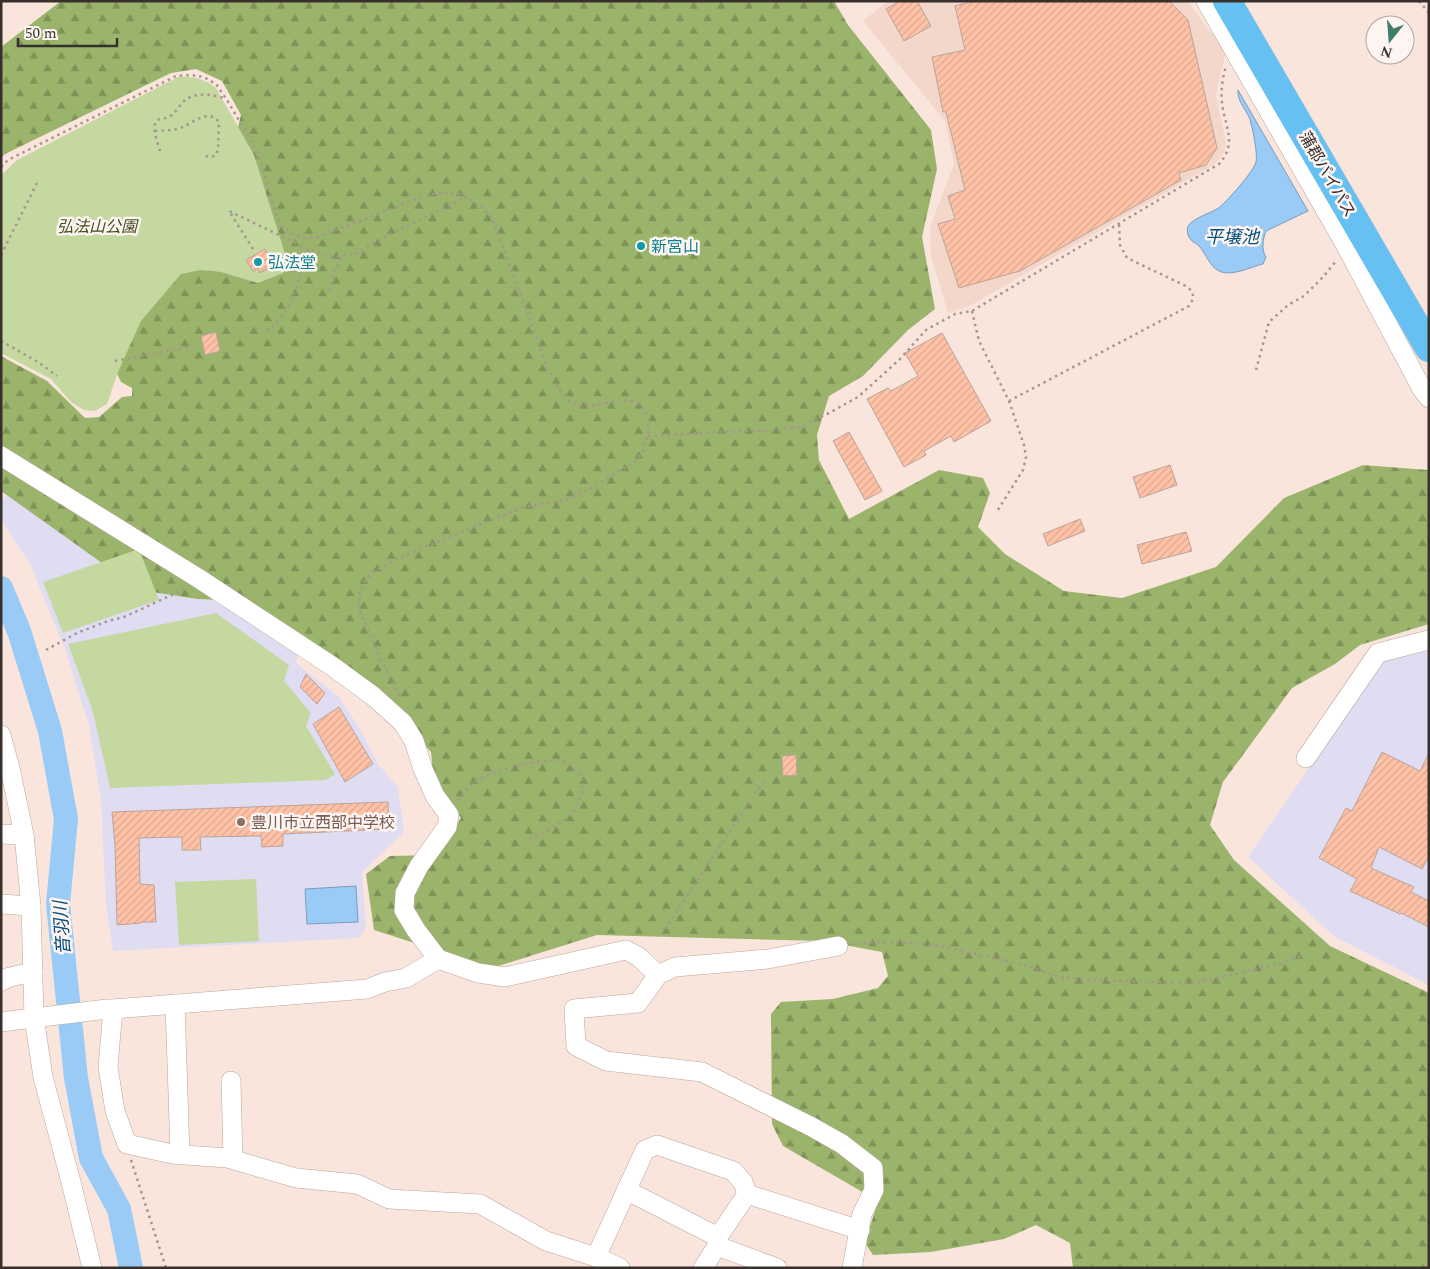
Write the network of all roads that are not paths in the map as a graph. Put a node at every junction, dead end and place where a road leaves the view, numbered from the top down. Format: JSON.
{"nodes":[{"id":1,"x":1206,"y":1,"type":"edge"},
{"id":2,"x":1227,"y":1,"type":"edge"},
{"id":3,"x":1236,"y":1,"type":"edge"},
{"id":4,"x":1429,"y":329,"type":"edge"},
{"id":5,"x":1429,"y":348,"type":"edge"},
{"id":6,"x":1429,"y":398,"type":"edge"},
{"id":7,"x":1,"y":456,"type":"edge"},
{"id":8,"x":1429,"y":640,"type":"edge"},
{"id":9,"x":1,"y":735,"type":"edge"},
{"id":10,"x":1306,"y":758,"type":"dead end"},
{"id":11,"x":6,"y":767,"type":"edge"},
{"id":12,"x":1,"y":834,"type":"edge"},
{"id":13,"x":24,"y":835,"type":"junction"},
{"id":14,"x":1,"y":904,"type":"edge"},
{"id":15,"x":31,"y":906,"type":"junction"},
{"id":16,"x":838,"y":946,"type":"road end"},
{"id":17,"x":438,"y":959,"type":"junction"},
{"id":18,"x":34,"y":972,"type":"junction"},
{"id":19,"x":658,"y":975,"type":"junction"},
{"id":20,"x":4,"y":977,"type":"edge"},
{"id":21,"x":175,"y":1004,"type":"junction"},
{"id":22,"x":110,"y":1009,"type":"junction"},
{"id":23,"x":34,"y":1017,"type":"junction"},
{"id":24,"x":1,"y":1022,"type":"edge"},
{"id":25,"x":231,"y":1081,"type":"dead end"},
{"id":26,"x":180,"y":1154,"type":"junction"},
{"id":27,"x":233,"y":1159,"type":"junction"},
{"id":28,"x":626,"y":1190,"type":"junction"},
{"id":29,"x":747,"y":1194,"type":"junction"},
{"id":30,"x":860,"y":1230,"type":"junction"},
{"id":31,"x":717,"y":1241,"type":"junction"},
{"id":32,"x":596,"y":1257,"type":"junction"},
{"id":33,"x":92,"y":1268,"type":"edge"},
{"id":34,"x":620,"y":1268,"type":"edge"},
{"id":35,"x":703,"y":1268,"type":"edge"},
{"id":36,"x":777,"y":1268,"type":"edge"},
{"id":37,"x":852,"y":1268,"type":"edge"}],
"edges":[{"from":1,"to":6,"type":"street"},
{"from":2,"to":5,"type":"highway","name":"蒲郡バイパス"},
{"from":3,"to":4,"type":"highway","name":"蒲郡バイパス"},
{"from":7,"to":17,"type":"street"},
{"from":8,"to":10,"type":"street"},
{"from":9,"to":11,"type":"street"},
{"from":11,"to":13,"type":"street"},
{"from":12,"to":13,"type":"street"},
{"from":13,"to":15,"type":"street"},
{"from":14,"to":15,"type":"street"},
{"from":15,"to":18,"type":"street"},
{"from":16,"to":19,"type":"street"},
{"from":17,"to":19,"type":"street"},
{"from":17,"to":21,"type":"street"},
{"from":18,"to":20,"type":"street"},
{"from":18,"to":23,"type":"street"},
{"from":19,"to":30,"type":"street"},
{"from":21,"to":22,"type":"street"},
{"from":21,"to":26,"type":"street"},
{"from":22,"to":23,"type":"street"},
{"from":22,"to":26,"type":"street"},
{"from":23,"to":24,"type":"street"},
{"from":23,"to":33,"type":"street"},
{"from":25,"to":27,"type":"street"},
{"from":26,"to":27,"type":"street"},
{"from":27,"to":32,"type":"street"},
{"from":28,"to":29,"type":"street"},
{"from":28,"to":31,"type":"street"},
{"from":28,"to":32,"type":"street"},
{"from":29,"to":30,"type":"street"},
{"from":29,"to":31,"type":"street"},
{"from":30,"to":37,"type":"street"},
{"from":31,"to":35,"type":"street"},
{"from":31,"to":36,"type":"street"},
{"from":32,"to":34,"type":"street"}]}
